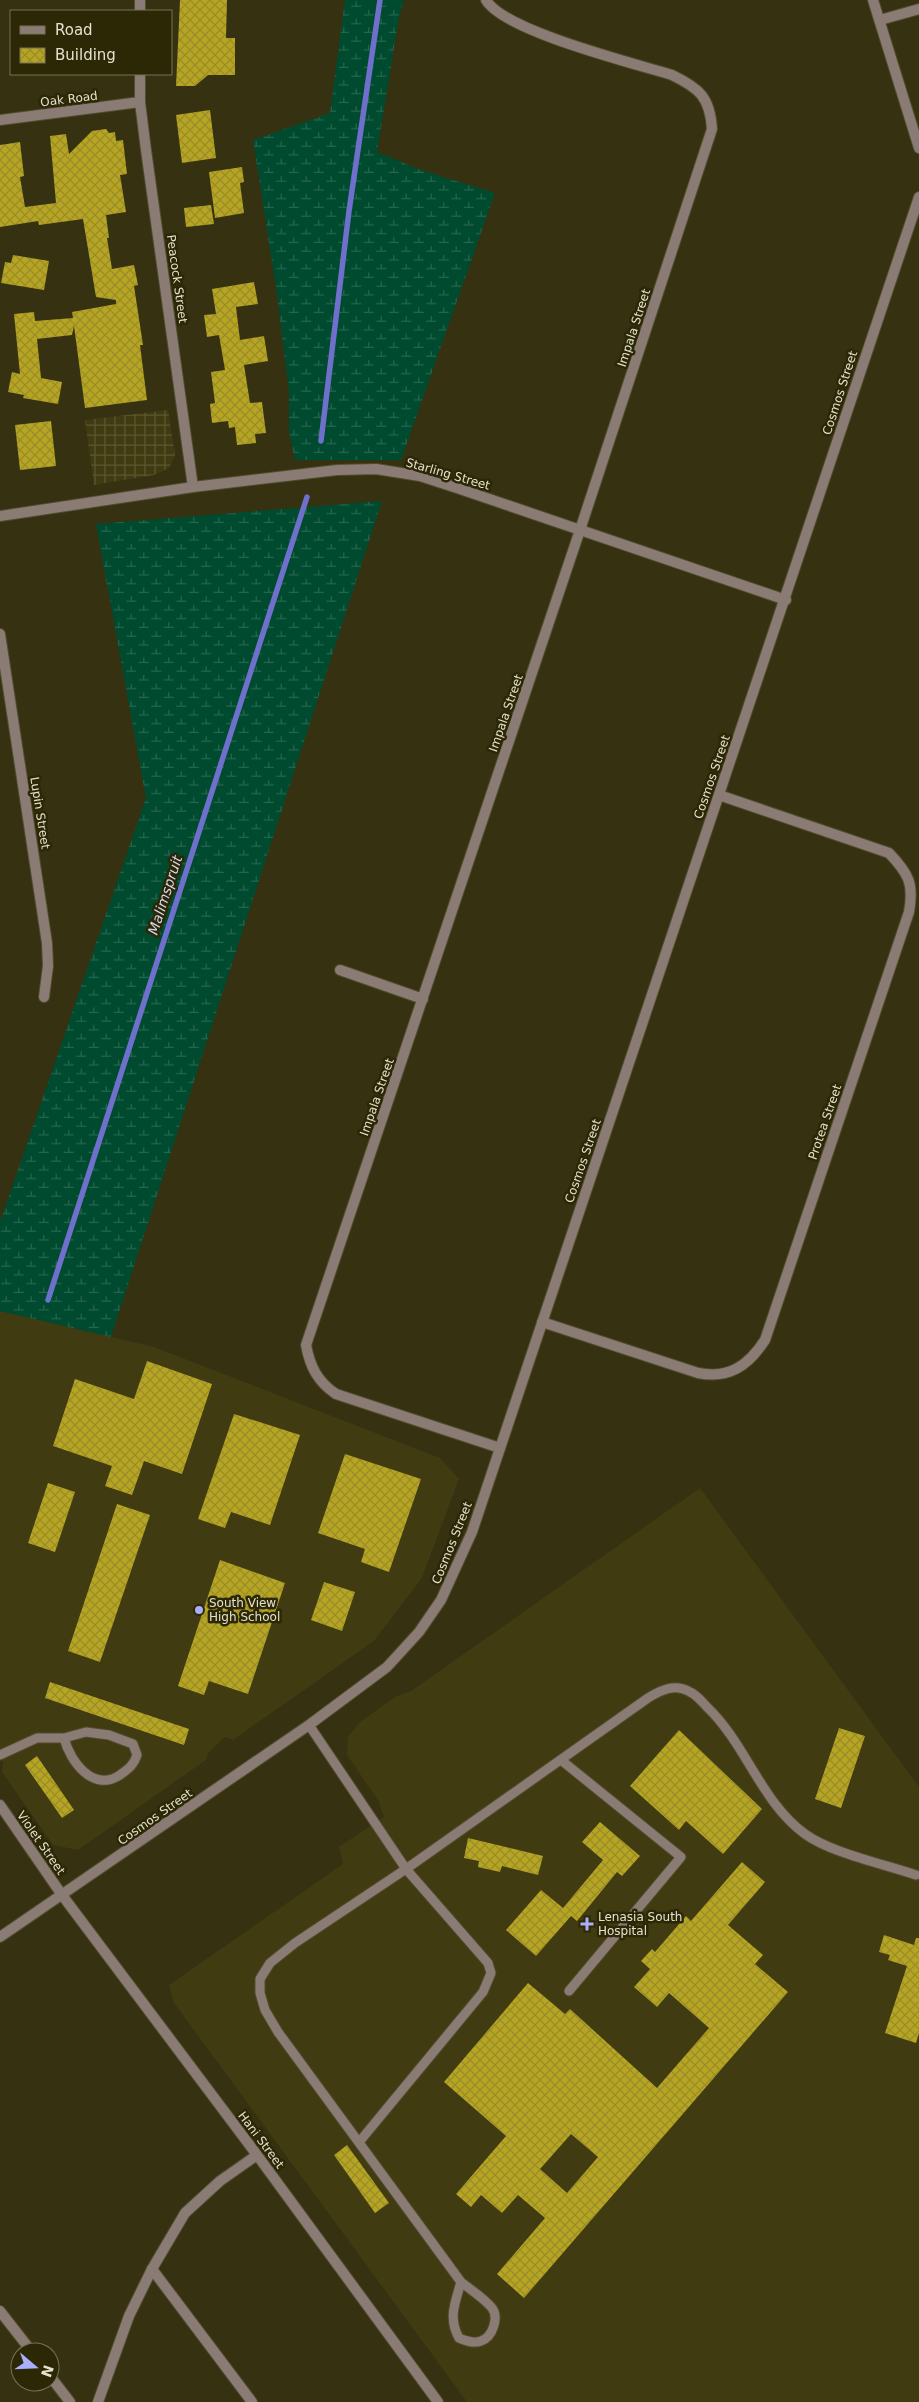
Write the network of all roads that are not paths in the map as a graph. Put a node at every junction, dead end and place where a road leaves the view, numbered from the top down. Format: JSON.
{"nodes":[{"id":1,"x":486,"y":0,"type":"edge"},
{"id":2,"x":873,"y":0,"type":"edge"},
{"id":3,"x":919,"y":9,"type":"edge"},
{"id":4,"x":880,"y":20,"type":"junction"},
{"id":5,"x":140,"y":75,"type":"edge"},
{"id":6,"x":140,"y":102,"type":"junction"},
{"id":7,"x":0,"y":120,"type":"edge"},
{"id":8,"x":919,"y":148,"type":"edge"},
{"id":9,"x":919,"y":197,"type":"edge"},
{"id":10,"x":193,"y":487,"type":"junction"},
{"id":11,"x":0,"y":516,"type":"edge"},
{"id":12,"x":580,"y":530,"type":"junction"},
{"id":13,"x":786,"y":600,"type":"junction"},
{"id":14,"x":0,"y":634,"type":"edge"},
{"id":15,"x":719,"y":795,"type":"junction"},
{"id":16,"x":340,"y":970,"type":"dead end"},
{"id":17,"x":44,"y":997,"type":"dead end"},
{"id":18,"x":423,"y":999,"type":"junction"},
{"id":19,"x":542,"y":1322,"type":"junction"},
{"id":20,"x":500,"y":1448,"type":"junction"},
{"id":21,"x":309,"y":1725,"type":"junction"},
{"id":22,"x":64,"y":1738,"type":"junction"},
{"id":23,"x":0,"y":1755,"type":"edge"},
{"id":24,"x":561,"y":1760,"type":"junction"},
{"id":25,"x":0,"y":1805,"type":"edge"},
{"id":26,"x":406,"y":1869,"type":"junction"},
{"id":27,"x":916,"y":1875,"type":"dead end"},
{"id":28,"x":62,"y":1895,"type":"junction"},
{"id":29,"x":0,"y":1937,"type":"edge"},
{"id":30,"x":569,"y":1992,"type":"dead end"},
{"id":31,"x":360,"y":2141,"type":"junction"},
{"id":32,"x":257,"y":2155,"type":"junction"},
{"id":33,"x":152,"y":2269,"type":"junction"},
{"id":34,"x":462,"y":2282,"type":"junction"},
{"id":35,"x":0,"y":2311,"type":"edge"},
{"id":36,"x":24,"y":2342,"type":"edge"},
{"id":37,"x":60,"y":2389,"type":"edge"},
{"id":38,"x":70,"y":2402,"type":"edge"},
{"id":39,"x":98,"y":2402,"type":"edge"},
{"id":40,"x":252,"y":2402,"type":"edge"},
{"id":41,"x":438,"y":2402,"type":"edge"}],
"edges":[{"from":1,"to":12,"type":"street","name":"Impala Street"},
{"from":2,"to":4,"type":"street"},
{"from":3,"to":4,"type":"street"},
{"from":4,"to":8,"type":"street"},
{"from":5,"to":6,"type":"street","name":"Peacock Street"},
{"from":6,"to":7,"type":"street","name":"Oak Road"},
{"from":6,"to":10,"type":"street","name":"Peacock Street"},
{"from":9,"to":13,"type":"street","name":"Cosmos Street"},
{"from":10,"to":11,"type":"street","name":"Starling Street"},
{"from":10,"to":12,"type":"street","name":"Starling Street"},
{"from":12,"to":13,"type":"street","name":"Starling Street"},
{"from":12,"to":18,"type":"street","name":"Impala Street"},
{"from":13,"to":15,"type":"street","name":"Cosmos Street"},
{"from":14,"to":17,"type":"street","name":"Lupin Street"},
{"from":15,"to":19,"type":"street","name":"Cosmos Street"},
{"from":15,"to":19,"type":"street","name":"Protea Street"},
{"from":16,"to":18,"type":"street"},
{"from":18,"to":20,"type":"street","name":"Impala Street"},
{"from":19,"to":20,"type":"street","name":"Cosmos Street"},
{"from":20,"to":21,"type":"street","name":"Cosmos Street"},
{"from":21,"to":26,"type":"lane"},
{"from":21,"to":28,"type":"street","name":"Cosmos Street"},
{"from":22,"to":22,"type":"lane"},
{"from":22,"to":23,"type":"lane"},
{"from":24,"to":26,"type":"lane"},
{"from":24,"to":27,"type":"lane"},
{"from":24,"to":30,"type":"lane"},
{"from":25,"to":28,"type":"street","name":"Violet Street"},
{"from":26,"to":31,"type":"lane"},
{"from":26,"to":31,"type":"lane"},
{"from":28,"to":29,"type":"street","name":"Cosmos Street"},
{"from":28,"to":32,"type":"street","name":"Hani Street"},
{"from":31,"to":34,"type":"lane"},
{"from":32,"to":33,"type":"street"},
{"from":32,"to":41,"type":"street","name":"Hani Street"},
{"from":33,"to":39,"type":"street"},
{"from":33,"to":40,"type":"street"},
{"from":34,"to":34,"type":"lane"},
{"from":35,"to":36,"type":"street"},
{"from":37,"to":38,"type":"street"}]}
